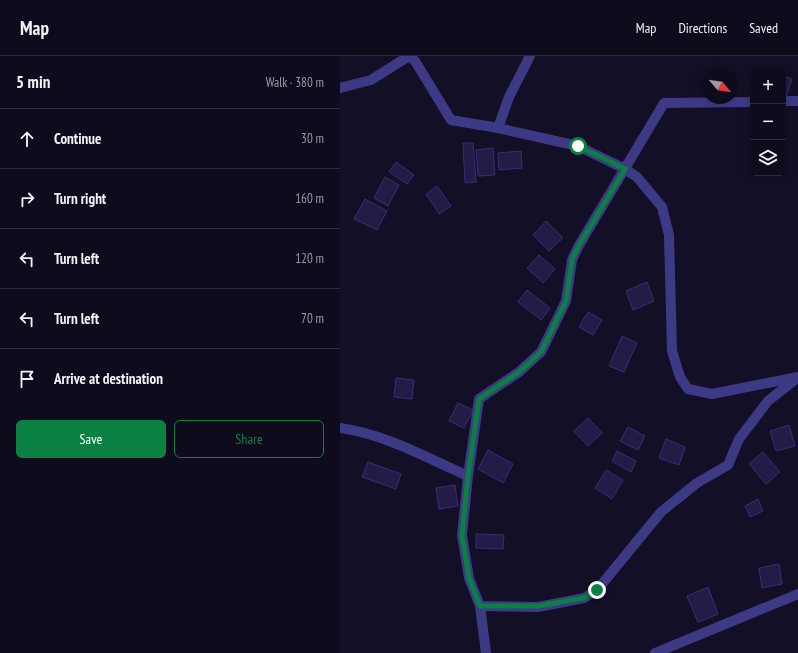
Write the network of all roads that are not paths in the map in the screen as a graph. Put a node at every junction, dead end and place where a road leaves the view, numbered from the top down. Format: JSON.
{"nodes":[{"id":1,"x":409,"y":56,"type":"edge"},
{"id":2,"x":530,"y":56,"type":"edge"},
{"id":3,"x":340,"y":88,"type":"edge"},
{"id":4,"x":786,"y":101,"type":"edge"},
{"id":5,"x":798,"y":101,"type":"edge"},
{"id":6,"x":750,"y":102,"type":"edge"},
{"id":7,"x":498,"y":128,"type":"junction"},
{"id":8,"x":625,"y":169,"type":"junction"},
{"id":9,"x":798,"y":378,"type":"edge"},
{"id":10,"x":340,"y":428,"type":"edge"},
{"id":11,"x":468,"y":476,"type":"junction"},
{"id":12,"x":798,"y":594,"type":"edge"},
{"id":13,"x":480,"y":606,"type":"junction"},
{"id":14,"x":486,"y":653,"type":"edge"},
{"id":15,"x":655,"y":653,"type":"edge"}],
"edges":[{"from":1,"to":3,"type":"street"},
{"from":1,"to":7,"type":"street"},
{"from":2,"to":7,"type":"street"},
{"from":4,"to":5,"type":"street"},
{"from":6,"to":8,"type":"street"},
{"from":7,"to":8,"type":"street"},
{"from":8,"to":9,"type":"street"},
{"from":8,"to":11,"type":"street"},
{"from":9,"to":13,"type":"street"},
{"from":10,"to":11,"type":"street"},
{"from":11,"to":13,"type":"street"},
{"from":12,"to":15,"type":"street"},
{"from":13,"to":14,"type":"street"}]}
